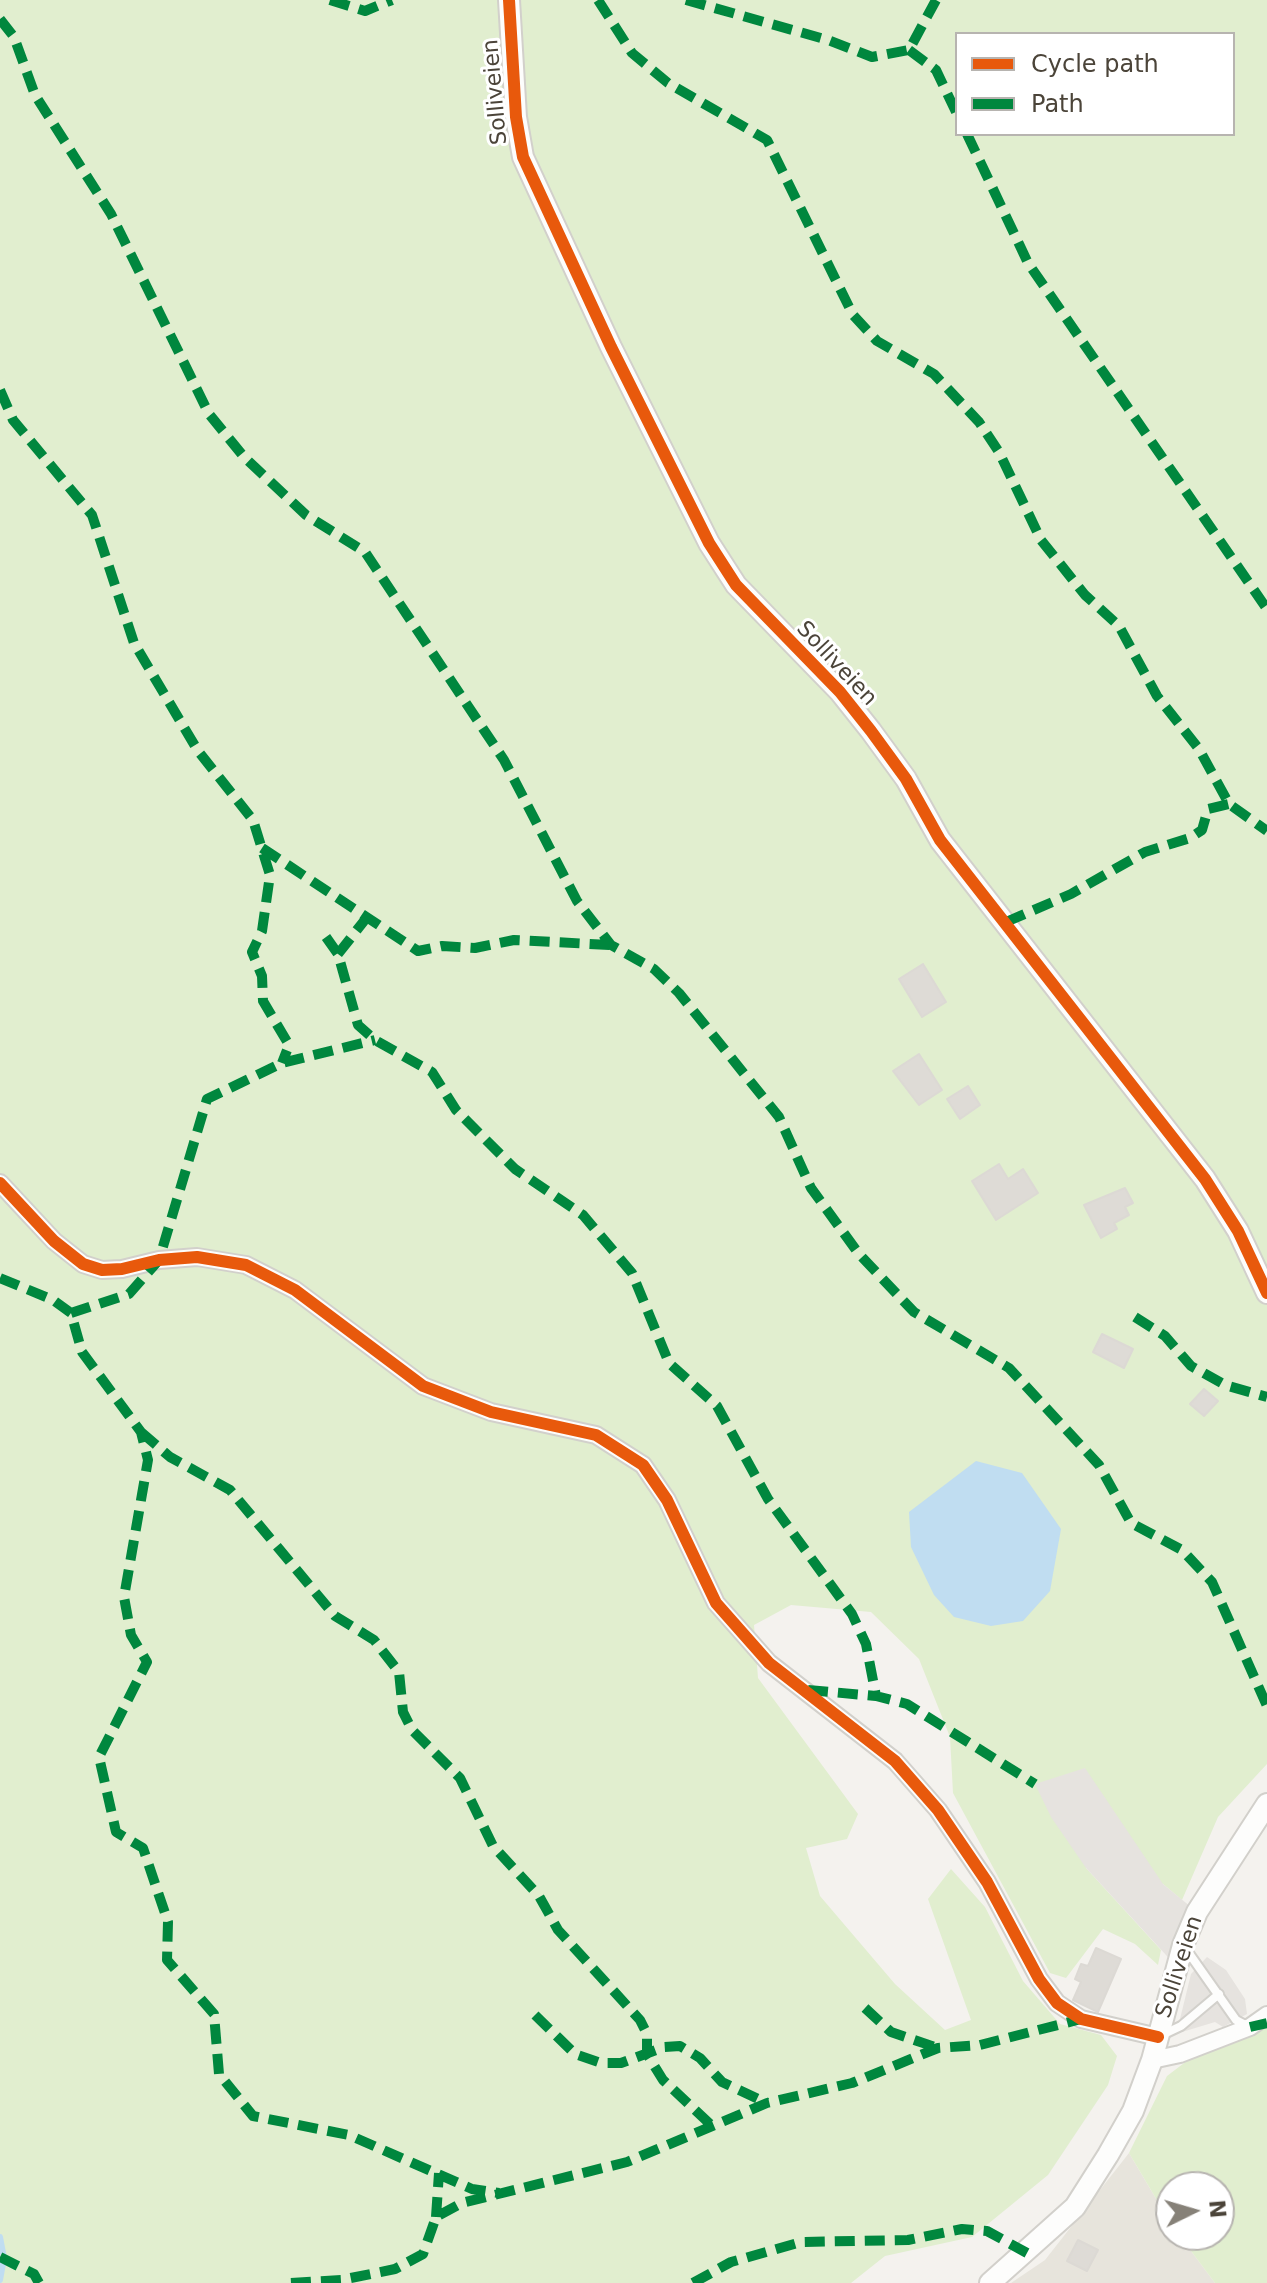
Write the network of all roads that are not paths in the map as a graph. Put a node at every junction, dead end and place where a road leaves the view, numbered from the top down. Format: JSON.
{"nodes":[{"id":1,"x":509,"y":0,"type":"edge"},
{"id":2,"x":0,"y":1183,"type":"edge"},
{"id":3,"x":1267,"y":1293,"type":"edge"},
{"id":4,"x":1267,"y":1804,"type":"edge"},
{"id":5,"x":1183,"y":1945,"type":"junction"},
{"id":6,"x":1219,"y":1994,"type":"junction"},
{"id":7,"x":1267,"y":2015,"type":"edge"},
{"id":8,"x":1250,"y":2027,"type":"junction"},
{"id":9,"x":1158,"y":2037,"type":"junction"},
{"id":10,"x":1152,"y":2060,"type":"junction"},
{"id":11,"x":990,"y":2283,"type":"edge"}],
"edges":[{"from":1,"to":3,"type":"street","name":"Solliveien"},
{"from":2,"to":9,"type":"street"},
{"from":4,"to":5,"type":"street","name":"Solliveien"},
{"from":5,"to":6,"type":"lane"},
{"from":5,"to":9,"type":"street","name":"Solliveien"},
{"from":6,"to":8,"type":"lane"},
{"from":6,"to":9,"type":"lane"},
{"from":7,"to":8,"type":"street"},
{"from":8,"to":10,"type":"street"},
{"from":9,"to":10,"type":"street","name":"Solliveien"},
{"from":10,"to":11,"type":"street","name":"Solliveien"}]}
